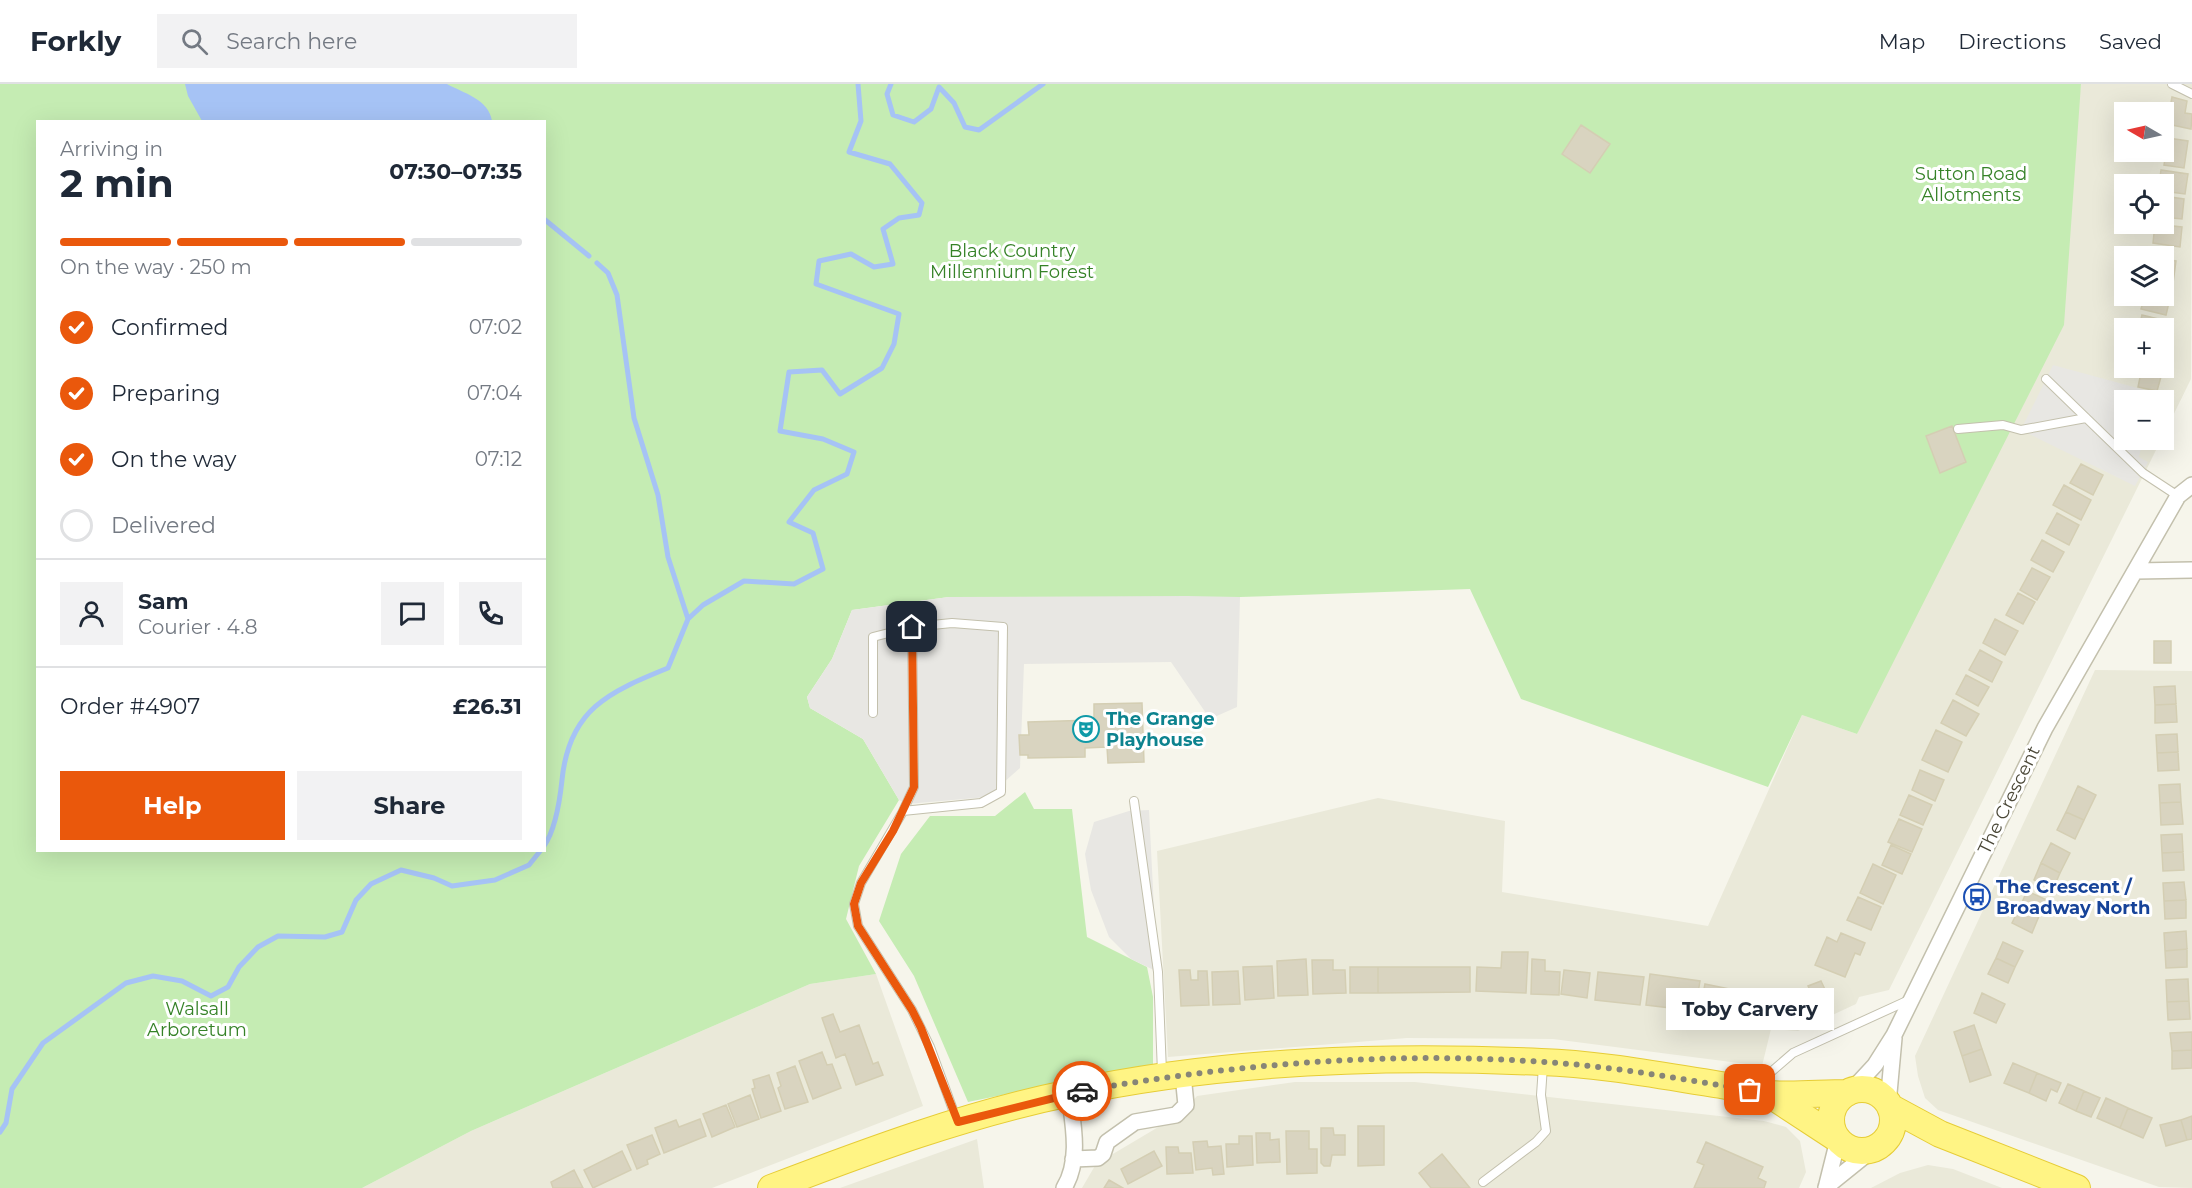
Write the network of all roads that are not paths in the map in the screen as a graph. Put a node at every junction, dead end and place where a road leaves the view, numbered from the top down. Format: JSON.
{"nodes":[{"id":1,"x":2172,"y":84,"type":"edge"},
{"id":2,"x":2192,"y":94,"type":"edge"},
{"id":3,"x":2046,"y":379,"type":"dead end"},
{"id":4,"x":2086,"y":418,"type":"junction"},
{"id":5,"x":1958,"y":429,"type":"dead end"},
{"id":6,"x":2192,"y":485,"type":"edge"},
{"id":7,"x":2178,"y":496,"type":"junction"},
{"id":8,"x":2192,"y":570,"type":"edge"},
{"id":9,"x":2136,"y":572,"type":"junction"},
{"id":10,"x":912,"y":627,"type":"junction"},
{"id":11,"x":873,"y":712,"type":"dead end"},
{"id":12,"x":1134,"y":801,"type":"dead end"},
{"id":13,"x":905,"y":808,"type":"junction"},
{"id":14,"x":1912,"y":998,"type":"junction"},
{"id":15,"x":1894,"y":1035,"type":"junction"},
{"id":16,"x":1543,"y":1062,"type":"junction"},
{"id":17,"x":1172,"y":1076,"type":"junction"},
{"id":18,"x":1760,"y":1092,"type":"junction"},
{"id":19,"x":1848,"y":1092,"type":"junction"},
{"id":20,"x":1069,"y":1093,"type":"junction"},
{"id":21,"x":1889,"y":1106,"type":"junction"},
{"id":22,"x":958,"y":1122,"type":"junction"},
{"id":23,"x":1940,"y":1134,"type":"junction"},
{"id":24,"x":1837,"y":1139,"type":"junction"},
{"id":25,"x":1879,"y":1145,"type":"junction"},
{"id":26,"x":1073,"y":1159,"type":"junction"},
{"id":27,"x":1483,"y":1182,"type":"dead end"},
{"id":28,"x":1826,"y":1187,"type":"edge"},
{"id":29,"x":771,"y":1188,"type":"edge"},
{"id":30,"x":1064,"y":1188,"type":"edge"},
{"id":31,"x":2077,"y":1188,"type":"edge"}],
"edges":[{"from":1,"to":2,"type":"lane"},
{"from":3,"to":4,"type":"lane"},
{"from":4,"to":5,"type":"lane"},
{"from":4,"to":7,"type":"lane"},
{"from":6,"to":7,"type":"street","name":"The Crescent"},
{"from":7,"to":9,"type":"street","name":"The Crescent"},
{"from":8,"to":9,"type":"street"},
{"from":9,"to":14,"type":"street","name":"The Crescent"},
{"from":10,"to":11,"type":"lane"},
{"from":10,"to":13,"type":"lane"},
{"from":10,"to":13,"type":"lane"},
{"from":12,"to":17,"type":"lane"},
{"from":13,"to":22,"type":"lane"},
{"from":14,"to":15,"type":"street","name":"The Crescent"},
{"from":14,"to":18,"type":"lane"},
{"from":15,"to":19,"type":"street","name":"The Crescent"},
{"from":15,"to":21,"type":"street","name":"The Crescent"},
{"from":16,"to":17,"type":"highway"},
{"from":16,"to":18,"type":"highway"},
{"from":16,"to":27,"type":"lane"},
{"from":17,"to":20,"type":"highway"},
{"from":17,"to":26,"type":"street"},
{"from":18,"to":19,"type":"highway"},
{"from":18,"to":24,"type":"highway"},
{"from":19,"to":21,"type":"highway"},
{"from":19,"to":24,"type":"highway"},
{"from":20,"to":22,"type":"highway"},
{"from":20,"to":26,"type":"street"},
{"from":21,"to":23,"type":"highway"},
{"from":21,"to":25,"type":"highway"},
{"from":22,"to":29,"type":"highway"},
{"from":23,"to":25,"type":"highway"},
{"from":23,"to":31,"type":"highway"},
{"from":24,"to":25,"type":"highway"},
{"from":24,"to":28,"type":"street"},
{"from":25,"to":28,"type":"street"},
{"from":26,"to":30,"type":"street"}]}
